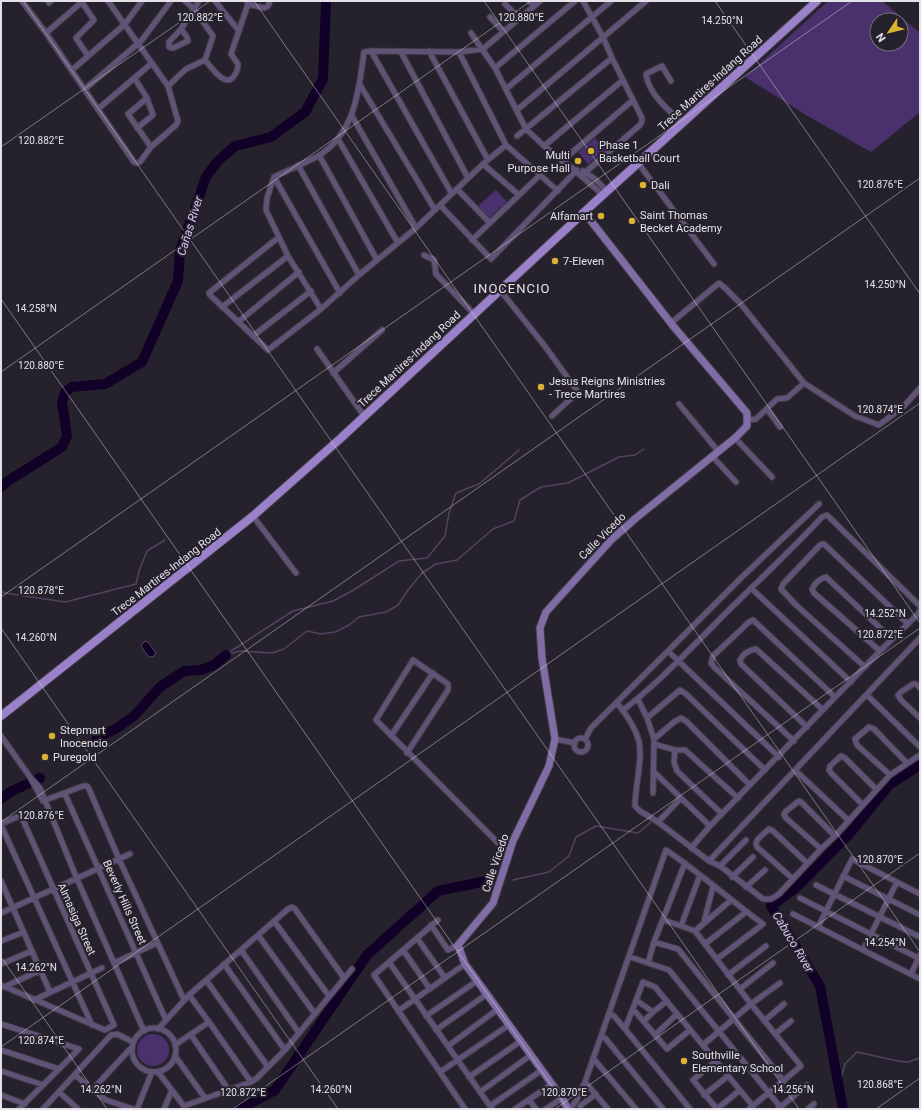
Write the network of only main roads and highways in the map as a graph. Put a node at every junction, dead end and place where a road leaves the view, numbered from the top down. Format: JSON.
{"nodes":[{"id":1,"x":817,"y":1,"type":"edge"},
{"id":2,"x":1,"y":716,"type":"edge"}],
"edges":[{"from":1,"to":2,"type":"main road","name":"Trece Martires-Indang Road"}]}
